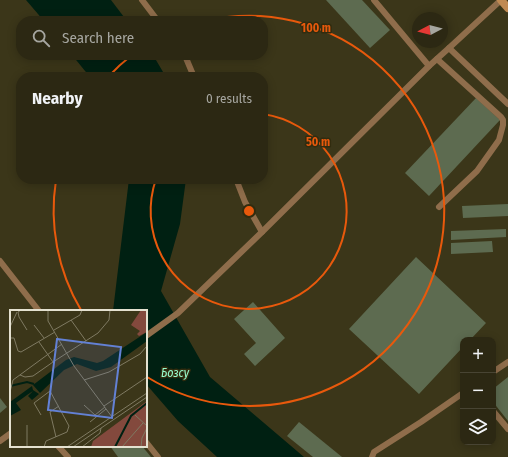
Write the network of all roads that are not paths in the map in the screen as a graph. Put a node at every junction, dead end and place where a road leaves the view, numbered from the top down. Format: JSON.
{"nodes":[{"id":1,"x":142,"y":0,"type":"edge"},
{"id":2,"x":374,"y":0,"type":"edge"},
{"id":3,"x":501,"y":0,"type":"edge"},
{"id":4,"x":508,"y":8,"type":"edge"},
{"id":5,"x":154,"y":16,"type":"edge"},
{"id":6,"x":449,"y":48,"type":"junction"},
{"id":7,"x":437,"y":59,"type":"junction"},
{"id":8,"x":187,"y":60,"type":"edge"},
{"id":9,"x":429,"y":66,"type":"junction"},
{"id":10,"x":192,"y":72,"type":"edge"},
{"id":11,"x":508,"y":104,"type":"edge"},
{"id":12,"x":238,"y":184,"type":"edge"},
{"id":13,"x":439,"y":207,"type":"dead end"},
{"id":14,"x":262,"y":232,"type":"junction"},
{"id":15,"x":0,"y":261,"type":"edge"},
{"id":16,"x":38,"y":310,"type":"edge"},
{"id":17,"x":147,"y":335,"type":"edge"},
{"id":18,"x":508,"y":362,"type":"edge"},
{"id":19,"x":496,"y":370,"type":"edge"},
{"id":20,"x":460,"y":395,"type":"edge"},
{"id":21,"x":496,"y":415,"type":"edge"},
{"id":22,"x":508,"y":429,"type":"edge"},
{"id":23,"x":10,"y":434,"type":"edge"},
{"id":24,"x":0,"y":441,"type":"edge"},
{"id":25,"x":147,"y":443,"type":"edge"},
{"id":26,"x":59,"y":447,"type":"edge"},
{"id":27,"x":68,"y":457,"type":"edge"},
{"id":28,"x":158,"y":457,"type":"edge"},
{"id":29,"x":372,"y":457,"type":"edge"}],
"edges":[{"from":1,"to":5,"type":"lane"},
{"from":2,"to":9,"type":"lane"},
{"from":3,"to":4,"type":"main road"},
{"from":3,"to":6,"type":"lane"},
{"from":6,"to":7,"type":"lane"},
{"from":6,"to":11,"type":"lane"},
{"from":7,"to":9,"type":"lane"},
{"from":7,"to":13,"type":"lane"},
{"from":8,"to":10,"type":"lane"},
{"from":9,"to":14,"type":"lane"},
{"from":12,"to":14,"type":"lane"},
{"from":14,"to":17,"type":"lane"},
{"from":15,"to":16,"type":"lane"},
{"from":18,"to":19,"type":"lane"},
{"from":20,"to":29,"type":"lane"},
{"from":21,"to":22,"type":"lane"},
{"from":23,"to":24,"type":"lane"},
{"from":25,"to":28,"type":"lane"},
{"from":26,"to":27,"type":"lane"}]}
